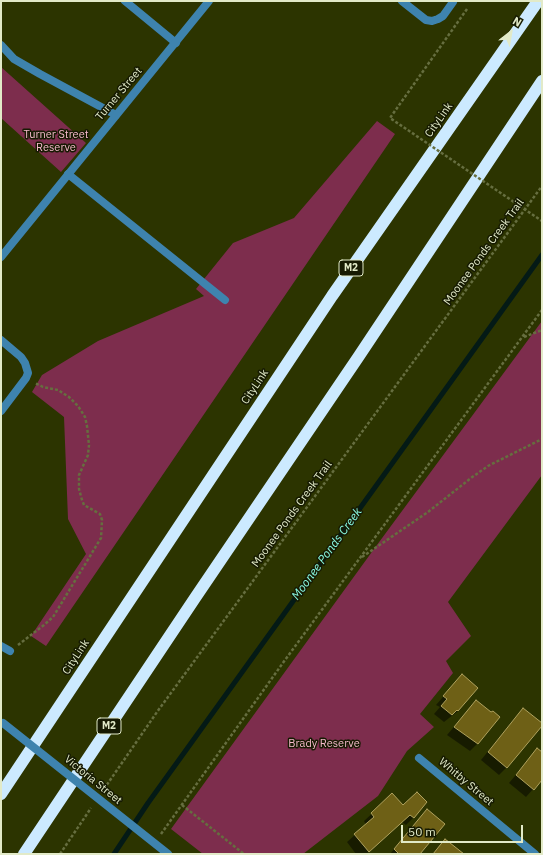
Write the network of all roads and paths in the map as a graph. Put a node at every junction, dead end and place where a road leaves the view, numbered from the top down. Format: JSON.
{"nodes":[{"id":1,"x":125,"y":1,"type":"edge"},
{"id":2,"x":210,"y":1,"type":"edge"},
{"id":3,"x":402,"y":1,"type":"edge"},
{"id":4,"x":538,"y":1,"type":"edge"},
{"id":5,"x":453,"y":2,"type":"dead end"},
{"id":6,"x":467,"y":9,"type":"dead end"},
{"id":7,"x":176,"y":43,"type":"junction"},
{"id":8,"x":1,"y":45,"type":"edge"},
{"id":9,"x":542,"y":81,"type":"edge"},
{"id":10,"x":116,"y":115,"type":"junction"},
{"id":11,"x":68,"y":174,"type":"junction"},
{"id":12,"x":542,"y":186,"type":"edge"},
{"id":13,"x":542,"y":221,"type":"edge"},
{"id":14,"x":1,"y":257,"type":"edge"},
{"id":15,"x":225,"y":300,"type":"dead end"},
{"id":16,"x":542,"y":310,"type":"edge"},
{"id":17,"x":542,"y":330,"type":"edge"},
{"id":18,"x":523,"y":337,"type":"junction"},
{"id":19,"x":1,"y":340,"type":"edge"},
{"id":20,"x":26,"y":378,"type":"junction"},
{"id":21,"x":1,"y":411,"type":"edge"},
{"id":22,"x":542,"y":439,"type":"edge"},
{"id":23,"x":360,"y":558,"type":"junction"},
{"id":24,"x":1,"y":646,"type":"edge"},
{"id":25,"x":10,"y":651,"type":"joint"},
{"id":26,"x":3,"y":722,"type":"dead end"},
{"id":27,"x":420,"y":758,"type":"dead end"},
{"id":28,"x":104,"y":790,"type":"dead end"},
{"id":29,"x":1,"y":794,"type":"edge"},
{"id":30,"x":95,"y":802,"type":"dead end"},
{"id":31,"x":182,"y":805,"type":"junction"},
{"id":32,"x":160,"y":836,"type":"dead end"},
{"id":33,"x":24,"y":854,"type":"edge"},
{"id":34,"x":60,"y":854,"type":"edge"},
{"id":35,"x":168,"y":854,"type":"edge"},
{"id":36,"x":244,"y":854,"type":"edge"},
{"id":37,"x":535,"y":854,"type":"edge"}],
"edges":[{"from":1,"to":7,"type":"street"},
{"from":2,"to":7,"type":"street","name":"Turner Street"},
{"from":3,"to":5,"type":"street"},
{"from":4,"to":29,"type":"highway","name":"CityLink","number":"M2"},
{"from":6,"to":13,"type":"path","bridge":true},
{"from":7,"to":10,"type":"street","name":"Turner Street"},
{"from":8,"to":10,"type":"street"},
{"from":9,"to":33,"type":"highway","number":"M2"},
{"from":10,"to":11,"type":"street","name":"Turner Street"},
{"from":11,"to":14,"type":"street","name":"Turner Street"},
{"from":11,"to":15,"type":"street"},
{"from":12,"to":28,"type":"path","name":"Moonee Ponds Creek Trail"},
{"from":16,"to":18,"type":"path"},
{"from":17,"to":18,"type":"path"},
{"from":18,"to":23,"type":"path"},
{"from":19,"to":20,"type":"street"},
{"from":20,"to":21,"type":"street"},
{"from":20,"to":25,"type":"path"},
{"from":22,"to":23,"type":"path"},
{"from":23,"to":31,"type":"path"},
{"from":24,"to":25,"type":"street"},
{"from":26,"to":35,"type":"street","name":"Victoria Street","bridge":true},
{"from":27,"to":37,"type":"street","name":"Whitby Street"},
{"from":30,"to":34,"type":"path"},
{"from":31,"to":32,"type":"path"},
{"from":31,"to":36,"type":"path"}]}
